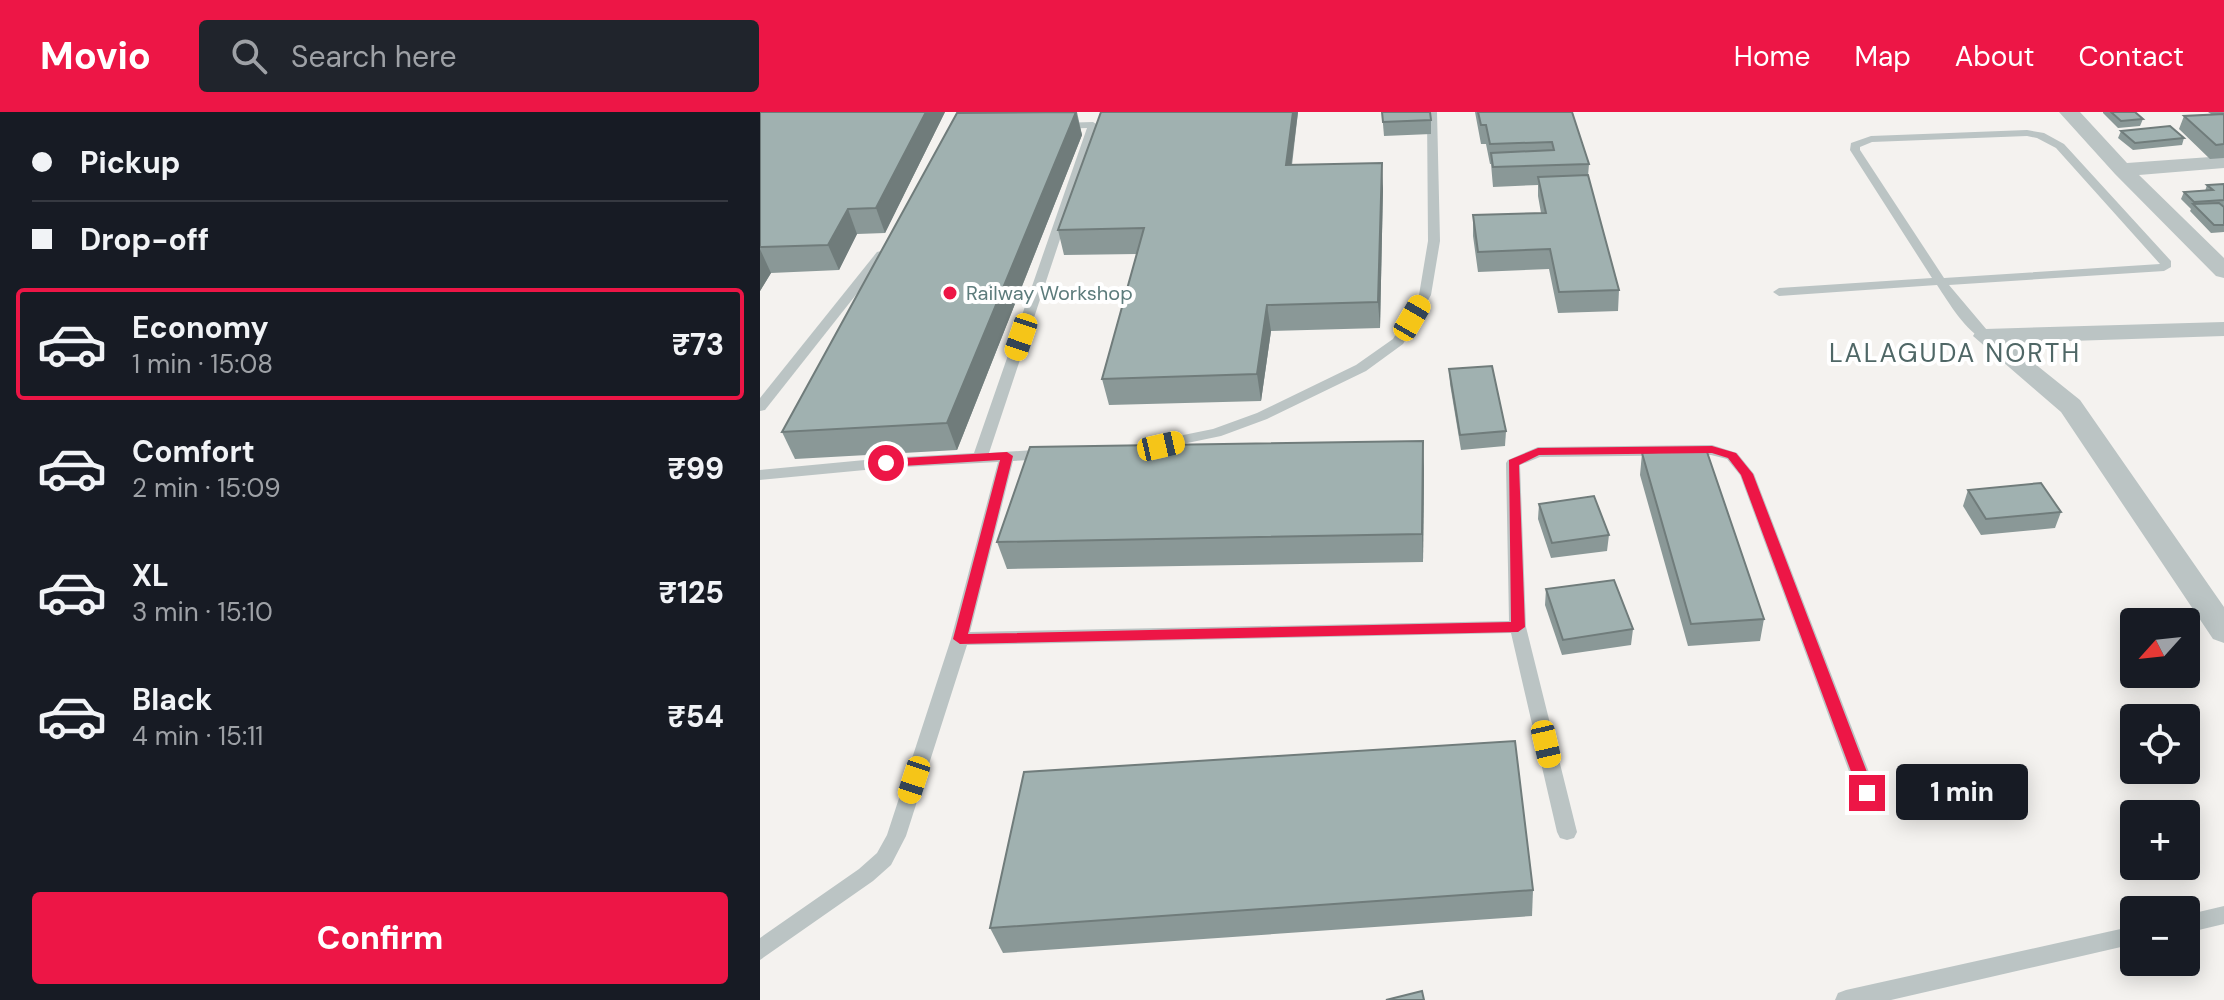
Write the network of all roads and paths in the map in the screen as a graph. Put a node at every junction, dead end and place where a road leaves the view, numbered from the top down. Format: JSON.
{"nodes":[{"id":1,"x":1432,"y":112,"type":"edge"},
{"id":2,"x":2069,"y":112,"type":"edge"},
{"id":3,"x":1049,"y":126,"type":"edge"},
{"id":4,"x":2224,"y":162,"type":"edge"},
{"id":5,"x":2122,"y":170,"type":"junction"},
{"id":6,"x":888,"y":244,"type":"edge"},
{"id":7,"x":2224,"y":271,"type":"edge"},
{"id":8,"x":1943,"y":283,"type":"junction"},
{"id":9,"x":1779,"y":292,"type":"dead end"},
{"id":10,"x":2224,"y":329,"type":"edge"},
{"id":11,"x":1985,"y":336,"type":"junction"},
{"id":12,"x":760,"y":407,"type":"edge"},
{"id":13,"x":1123,"y":449,"type":"edge"},
{"id":14,"x":1067,"y":453,"type":"edge"},
{"id":15,"x":1007,"y":456,"type":"junction"},
{"id":16,"x":980,"y":458,"type":"junction"},
{"id":17,"x":760,"y":475,"type":"edge"},
{"id":18,"x":1518,"y":627,"type":"junction"},
{"id":19,"x":2224,"y":631,"type":"edge"},
{"id":20,"x":960,"y":639,"type":"junction"},
{"id":21,"x":1867,"y":793,"type":"dead end"},
{"id":22,"x":1567,"y":832,"type":"dead end"},
{"id":23,"x":2224,"y":915,"type":"edge"},
{"id":24,"x":2200,"y":921,"type":"edge"},
{"id":25,"x":2120,"y":938,"type":"edge"},
{"id":26,"x":760,"y":950,"type":"edge"},
{"id":27,"x":1846,"y":1000,"type":"edge"}],
"edges":[{"from":1,"to":13,"type":"lane"},
{"from":2,"to":5,"type":"street"},
{"from":3,"to":16,"type":"lane"},
{"from":4,"to":5,"type":"street"},
{"from":5,"to":7,"type":"street"},
{"from":6,"to":12,"type":"lane"},
{"from":8,"to":8,"type":"lane"},
{"from":8,"to":9,"type":"lane"},
{"from":8,"to":11,"type":"lane"},
{"from":10,"to":11,"type":"street"},
{"from":11,"to":19,"type":"street"},
{"from":14,"to":15,"type":"lane"},
{"from":15,"to":16,"type":"lane"},
{"from":15,"to":20,"type":"lane"},
{"from":16,"to":17,"type":"lane"},
{"from":18,"to":20,"type":"lane"},
{"from":18,"to":21,"type":"lane"},
{"from":18,"to":22,"type":"lane"},
{"from":20,"to":26,"type":"lane"},
{"from":23,"to":24,"type":"lane"},
{"from":25,"to":27,"type":"lane"}]}
